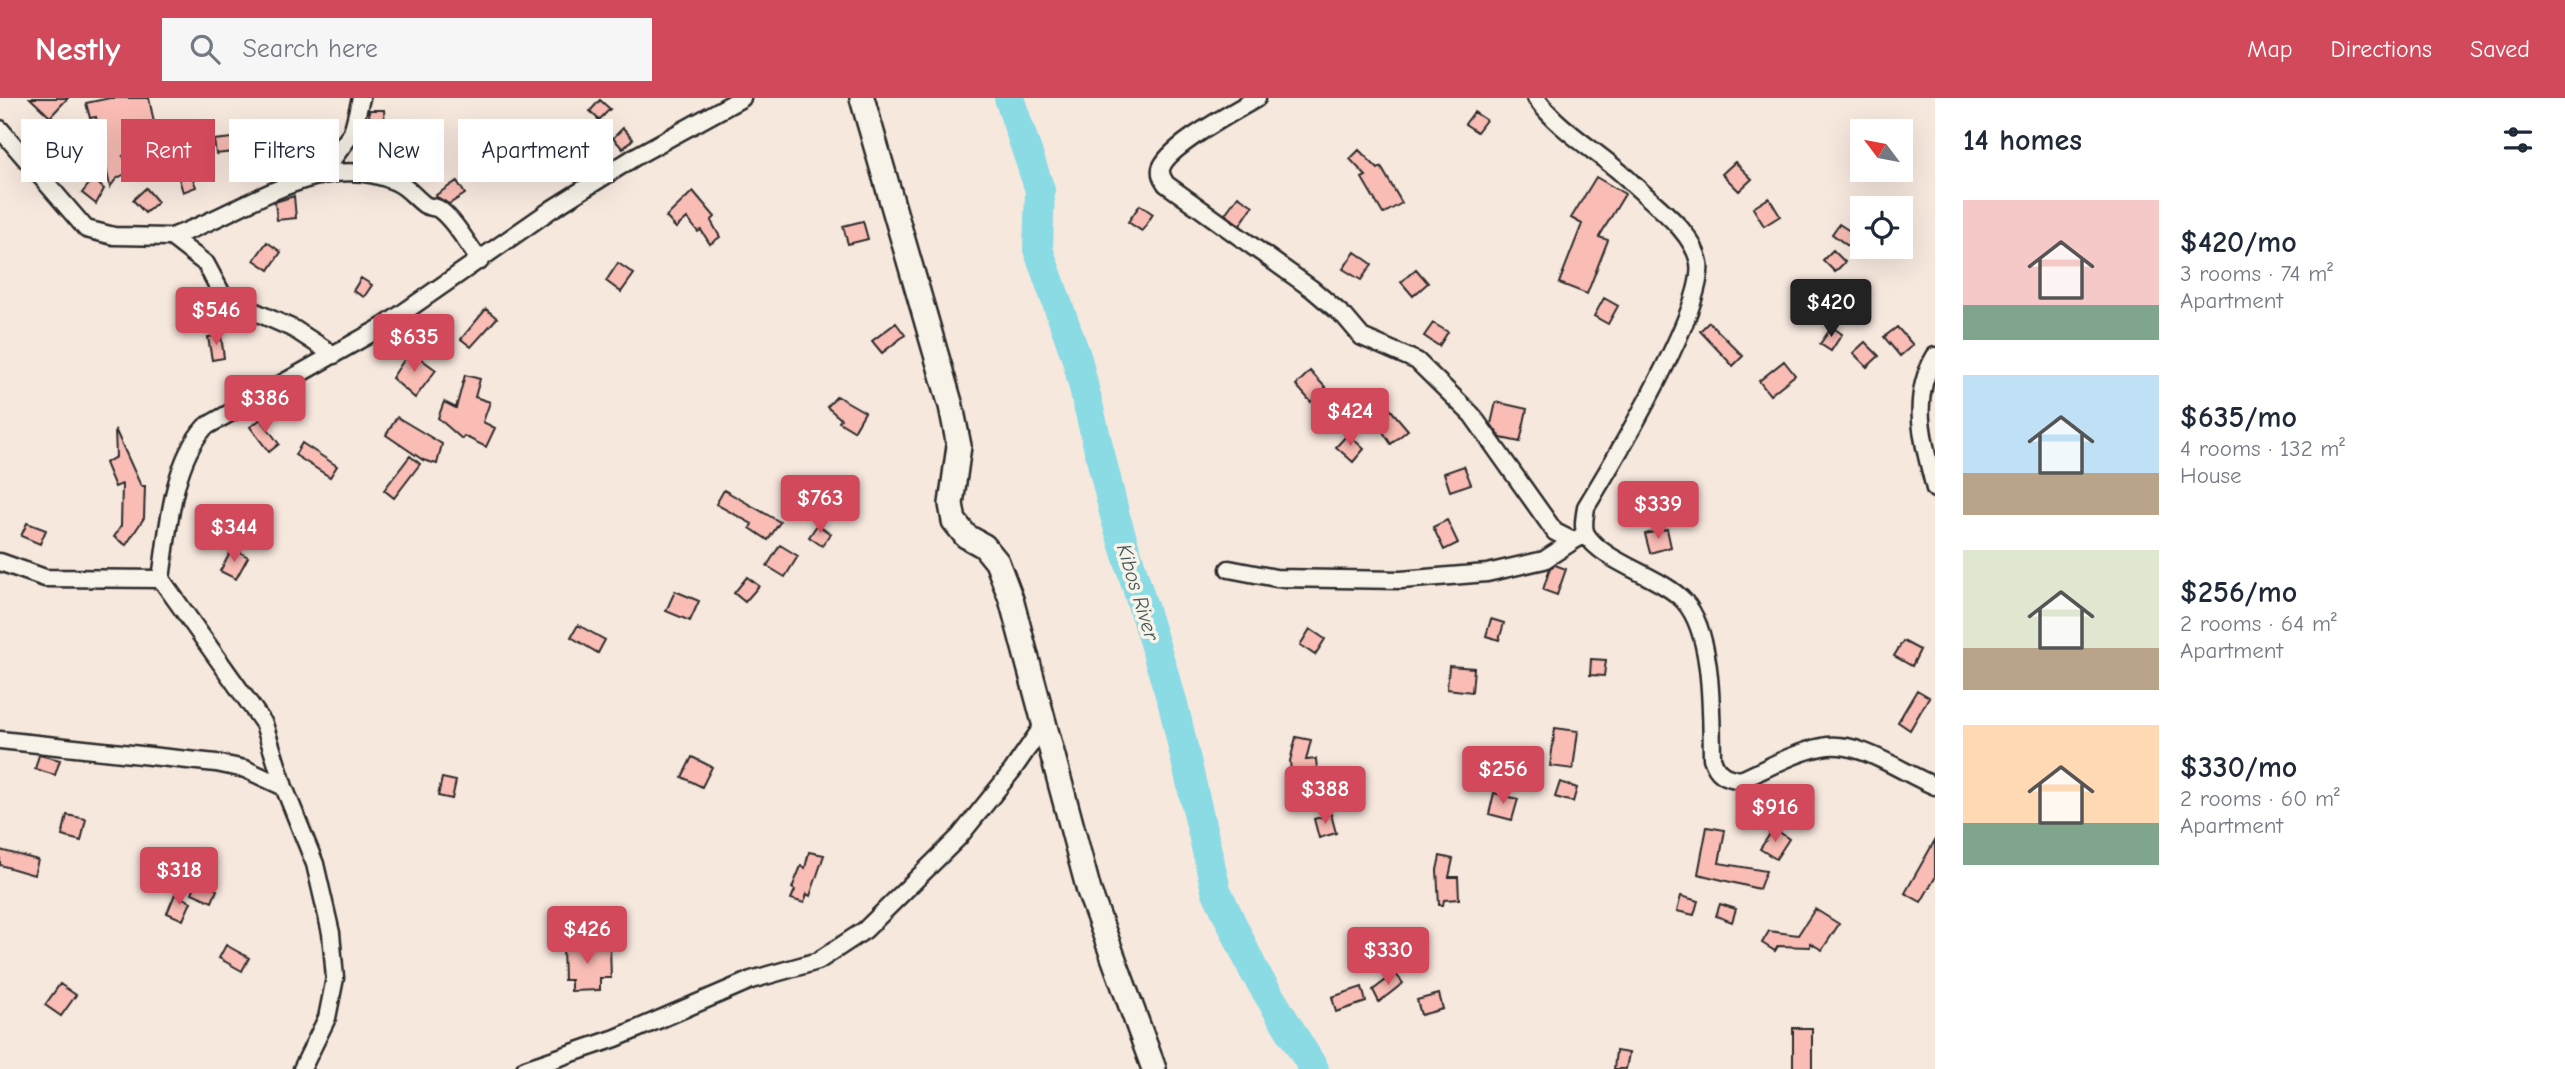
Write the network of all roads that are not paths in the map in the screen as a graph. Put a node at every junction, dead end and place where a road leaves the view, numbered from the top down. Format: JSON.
{"nodes":[{"id":1,"x":361,"y":98,"type":"edge"},
{"id":2,"x":742,"y":98,"type":"edge"},
{"id":3,"x":862,"y":98,"type":"edge"},
{"id":4,"x":1257,"y":98,"type":"edge"},
{"id":5,"x":1535,"y":98,"type":"edge"},
{"id":6,"x":0,"y":130,"type":"edge"},
{"id":7,"x":339,"y":150,"type":"edge"},
{"id":8,"x":339,"y":175,"type":"edge"},
{"id":9,"x":301,"y":182,"type":"edge"},
{"id":10,"x":171,"y":237,"type":"junction"},
{"id":11,"x":480,"y":261,"type":"junction"},
{"id":12,"x":334,"y":355,"type":"junction"},
{"id":13,"x":1935,"y":356,"type":"edge"},
{"id":14,"x":1935,"y":489,"type":"edge"},
{"id":15,"x":1580,"y":538,"type":"junction"},
{"id":16,"x":0,"y":562,"type":"edge"},
{"id":17,"x":1228,"y":569,"type":"dead end"},
{"id":18,"x":161,"y":579,"type":"junction"},
{"id":19,"x":1045,"y":723,"type":"junction"},
{"id":20,"x":0,"y":740,"type":"edge"},
{"id":21,"x":1935,"y":786,"type":"edge"},
{"id":22,"x":284,"y":787,"type":"junction"},
{"id":23,"x":302,"y":1069,"type":"edge"},
{"id":24,"x":525,"y":1069,"type":"edge"},
{"id":25,"x":1154,"y":1069,"type":"edge"}],
"edges":[{"from":1,"to":7,"type":"street"},
{"from":2,"to":11,"type":"street"},
{"from":3,"to":19,"type":"main road"},
{"from":4,"to":15,"type":"street"},
{"from":5,"to":15,"type":"street"},
{"from":6,"to":10,"type":"street"},
{"from":8,"to":11,"type":"street"},
{"from":9,"to":10,"type":"street"},
{"from":10,"to":12,"type":"street"},
{"from":11,"to":12,"type":"street"},
{"from":12,"to":18,"type":"street"},
{"from":13,"to":14,"type":"street"},
{"from":15,"to":17,"type":"street"},
{"from":15,"to":21,"type":"street"},
{"from":16,"to":18,"type":"street"},
{"from":18,"to":22,"type":"street"},
{"from":19,"to":24,"type":"street"},
{"from":19,"to":25,"type":"main road"},
{"from":20,"to":22,"type":"street"},
{"from":22,"to":23,"type":"street"}]}
